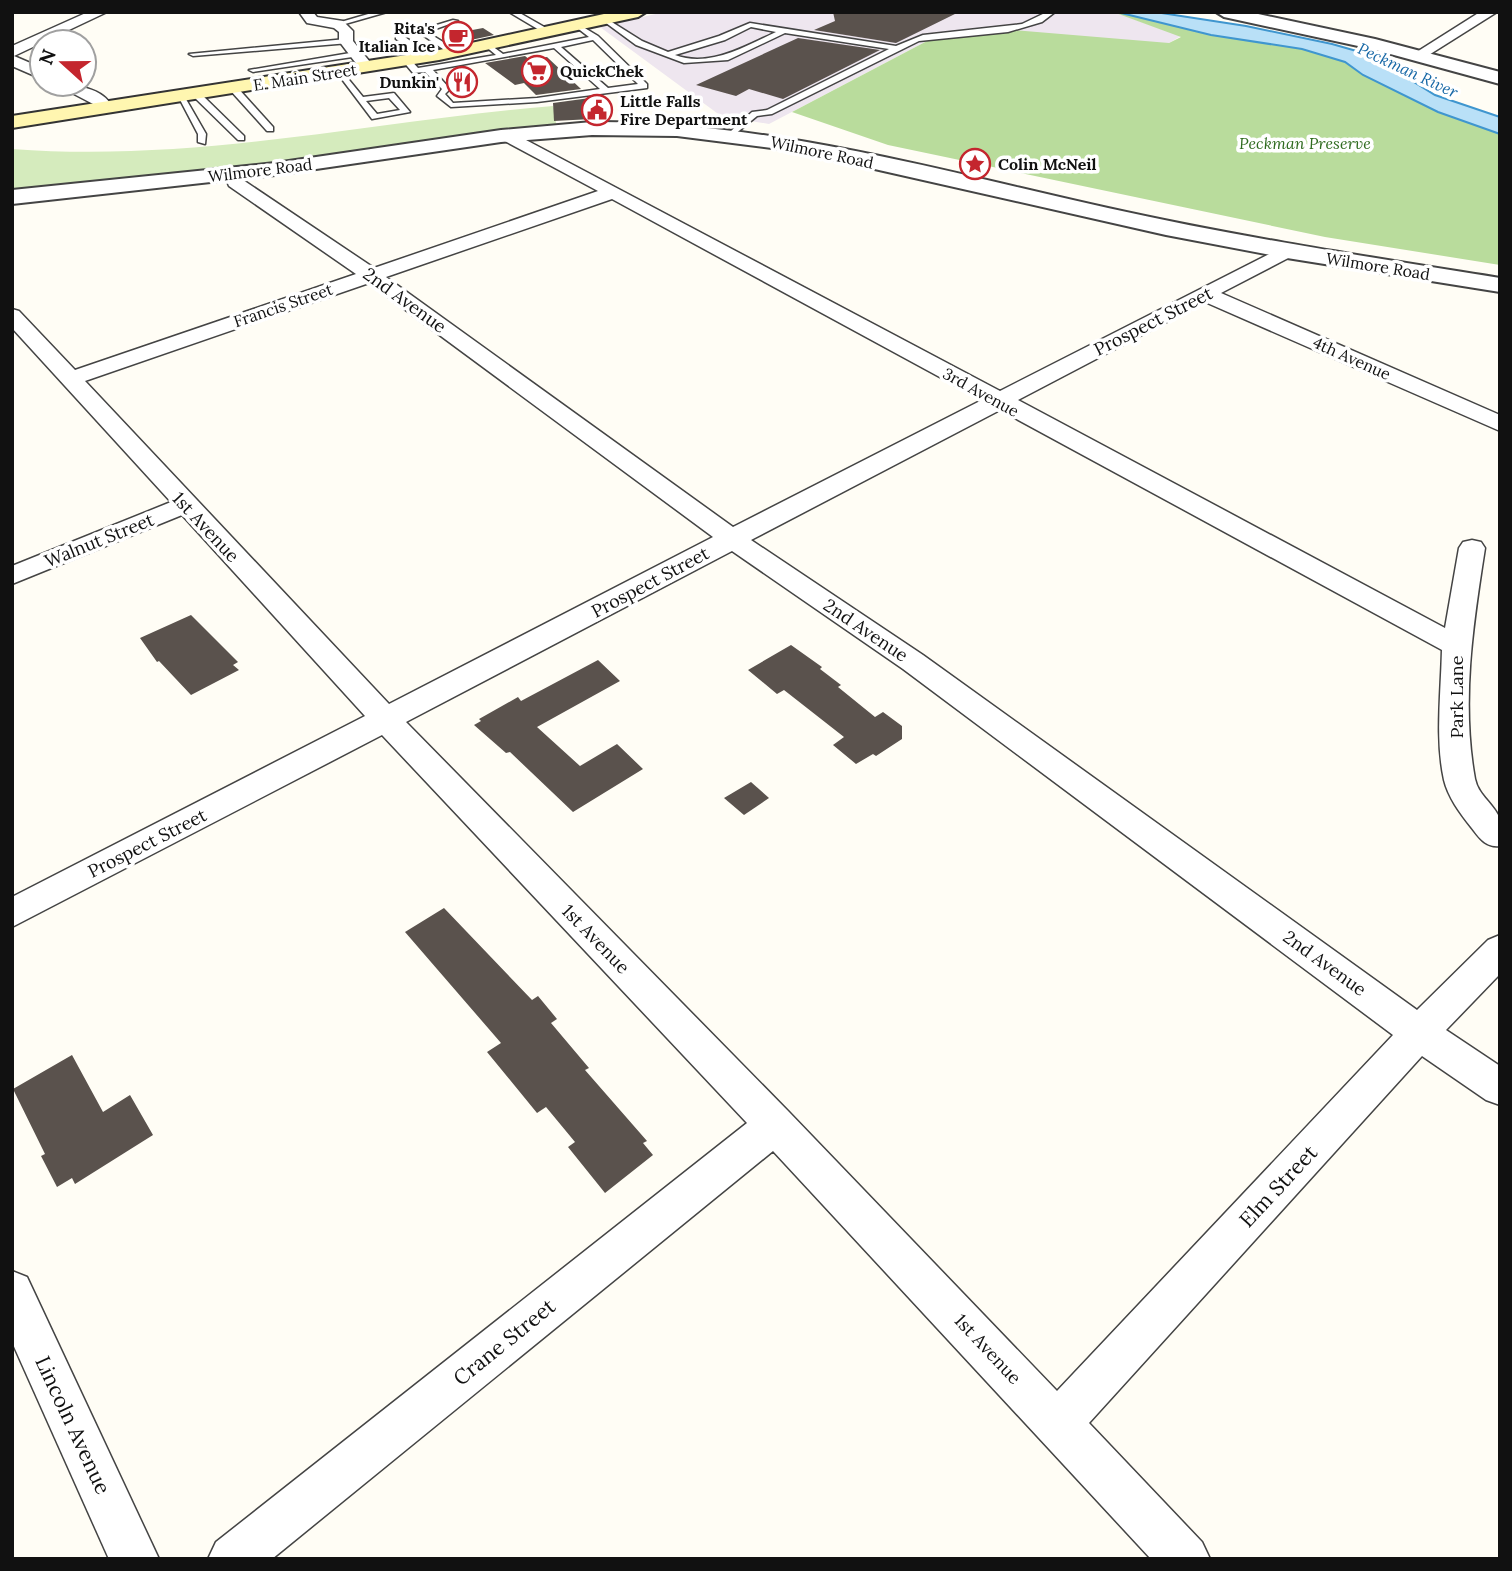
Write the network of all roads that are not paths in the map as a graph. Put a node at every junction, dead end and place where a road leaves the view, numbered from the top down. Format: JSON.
{"nodes":[{"id":1,"x":100,"y":12,"type":"edge"},
{"id":2,"x":306,"y":12,"type":"edge"},
{"id":3,"x":384,"y":12,"type":"edge"},
{"id":4,"x":512,"y":12,"type":"edge"},
{"id":5,"x":638,"y":12,"type":"edge"},
{"id":6,"x":1052,"y":12,"type":"edge"},
{"id":7,"x":1224,"y":12,"type":"edge"},
{"id":8,"x":1490,"y":12,"type":"edge"},
{"id":9,"x":1256,"y":15,"type":"edge"},
{"id":10,"x":455,"y":20,"type":"dead end"},
{"id":11,"x":606,"y":20,"type":"junction"},
{"id":12,"x":338,"y":24,"type":"junction"},
{"id":13,"x":578,"y":26,"type":"junction"},
{"id":14,"x":784,"y":31,"type":"junction"},
{"id":15,"x":399,"y":37,"type":"dead end"},
{"id":16,"x":595,"y":38,"type":"junction"},
{"id":17,"x":553,"y":39,"type":"junction"},
{"id":18,"x":346,"y":41,"type":"junction"},
{"id":19,"x":897,"y":48,"type":"junction"},
{"id":20,"x":495,"y":51,"type":"junction"},
{"id":21,"x":12,"y":52,"type":"edge"},
{"id":22,"x":453,"y":52,"type":"junction"},
{"id":23,"x":193,"y":54,"type":"dead end"},
{"id":24,"x":666,"y":55,"type":"junction"},
{"id":25,"x":1419,"y":55,"type":"junction"},
{"id":26,"x":361,"y":61,"type":"junction"},
{"id":27,"x":428,"y":63,"type":"junction"},
{"id":28,"x":253,"y":71,"type":"dead end"},
{"id":29,"x":338,"y":72,"type":"junction"},
{"id":30,"x":1500,"y":78,"type":"edge"},
{"id":31,"x":233,"y":88,"type":"junction"},
{"id":32,"x":607,"y":92,"type":"junction"},
{"id":33,"x":188,"y":95,"type":"junction"},
{"id":34,"x":93,"y":98,"type":"edge"},
{"id":35,"x":360,"y":100,"type":"junction"},
{"id":36,"x":104,"y":107,"type":"junction"},
{"id":37,"x":12,"y":122,"type":"edge"},
{"id":38,"x":270,"y":129,"type":"dead end"},
{"id":39,"x":734,"y":133,"type":"junction"},
{"id":40,"x":509,"y":136,"type":"junction"},
{"id":41,"x":240,"y":138,"type":"dead end"},
{"id":42,"x":202,"y":142,"type":"dead end"},
{"id":43,"x":233,"y":174,"type":"junction"},
{"id":44,"x":614,"y":192,"type":"junction"},
{"id":45,"x":12,"y":197,"type":"edge"},
{"id":46,"x":1287,"y":251,"type":"junction"},
{"id":47,"x":371,"y":275,"type":"junction"},
{"id":48,"x":1500,"y":285,"type":"edge"},
{"id":49,"x":1205,"y":293,"type":"junction"},
{"id":50,"x":12,"y":315,"type":"edge"},
{"id":51,"x":72,"y":379,"type":"junction"},
{"id":52,"x":998,"y":401,"type":"junction"},
{"id":53,"x":1500,"y":424,"type":"edge"},
{"id":54,"x":185,"y":505,"type":"junction"},
{"id":55,"x":732,"y":539,"type":"junction"},
{"id":56,"x":1472,"y":548,"type":"dead end"},
{"id":57,"x":12,"y":576,"type":"edge"},
{"id":58,"x":1456,"y":646,"type":"junction"},
{"id":59,"x":386,"y":720,"type":"junction"},
{"id":60,"x":1496,"y":835,"type":"dead end"},
{"id":61,"x":12,"y":913,"type":"edge"},
{"id":62,"x":1500,"y":950,"type":"edge"},
{"id":63,"x":1419,"y":1033,"type":"junction"},
{"id":64,"x":1500,"y":1088,"type":"edge"},
{"id":65,"x":775,"y":1125,"type":"junction"},
{"id":66,"x":12,"y":1292,"type":"edge"},
{"id":67,"x":1058,"y":1423,"type":"junction"},
{"id":68,"x":134,"y":1559,"type":"edge"},
{"id":69,"x":233,"y":1559,"type":"edge"},
{"id":70,"x":1185,"y":1559,"type":"edge"}],
"edges":[{"from":1,"to":21,"type":"street"},
{"from":2,"to":12,"type":"street"},
{"from":3,"to":12,"type":"lane"},
{"from":4,"to":17,"type":"lane"},
{"from":5,"to":11,"type":"main road","name":"E. Main Street"},
{"from":6,"to":19,"type":"lane"},
{"from":7,"to":9,"type":"street"},
{"from":8,"to":25,"type":"street"},
{"from":9,"to":25,"type":"street"},
{"from":10,"to":22,"type":"lane"},
{"from":11,"to":13,"type":"main road","name":"E. Main Street"},
{"from":11,"to":24,"type":"lane"},
{"from":12,"to":18,"type":"street"},
{"from":13,"to":16,"type":"lane"},
{"from":13,"to":17,"type":"main road","name":"E. Main Street"},
{"from":14,"to":19,"type":"lane"},
{"from":14,"to":24,"type":"lane"},
{"from":14,"to":24,"type":"lane"},
{"from":15,"to":27,"type":"lane"},
{"from":16,"to":17,"type":"lane"},
{"from":16,"to":32,"type":"lane"},
{"from":17,"to":20,"type":"main road","name":"E. Main Street"},
{"from":17,"to":32,"type":"lane"},
{"from":18,"to":23,"type":"lane"},
{"from":18,"to":26,"type":"street"},
{"from":19,"to":39,"type":"lane"},
{"from":20,"to":22,"type":"main road","name":"E. Main Street"},
{"from":20,"to":27,"type":"lane"},
{"from":22,"to":27,"type":"main road","name":"E. Main Street"},
{"from":25,"to":30,"type":"street"},
{"from":26,"to":27,"type":"main road","name":"E. Main Street"},
{"from":26,"to":28,"type":"lane"},
{"from":26,"to":29,"type":"main road","name":"E. Main Street"},
{"from":27,"to":32,"type":"lane"},
{"from":29,"to":31,"type":"main road","name":"E. Main Street"},
{"from":29,"to":35,"type":"lane"},
{"from":31,"to":33,"type":"main road","name":"E. Main Street"},
{"from":31,"to":38,"type":"lane"},
{"from":33,"to":36,"type":"main road","name":"E. Main Street"},
{"from":33,"to":41,"type":"lane"},
{"from":33,"to":42,"type":"lane"},
{"from":34,"to":36,"type":"street"},
{"from":35,"to":35,"type":"lane"},
{"from":36,"to":37,"type":"main road","name":"E. Main Street"},
{"from":39,"to":40,"type":"street","name":"Wilmore Road"},
{"from":39,"to":46,"type":"street","name":"Wilmore Road"},
{"from":40,"to":43,"type":"street","name":"Wilmore Road"},
{"from":40,"to":44,"type":"street","name":"3rd Avenue"},
{"from":43,"to":45,"type":"street","name":"Wilmore Road"},
{"from":43,"to":47,"type":"street","name":"2nd Avenue"},
{"from":44,"to":47,"type":"street","name":"Francis Street"},
{"from":44,"to":52,"type":"street","name":"3rd Avenue"},
{"from":46,"to":48,"type":"street","name":"Wilmore Road"},
{"from":46,"to":49,"type":"street","name":"Prospect Street"},
{"from":47,"to":51,"type":"street","name":"Francis Street"},
{"from":47,"to":55,"type":"street","name":"2nd Avenue"},
{"from":49,"to":52,"type":"street","name":"Prospect Street"},
{"from":49,"to":53,"type":"street","name":"4th Avenue"},
{"from":50,"to":51,"type":"street","name":"1st Avenue"},
{"from":51,"to":54,"type":"street","name":"1st Avenue"},
{"from":52,"to":55,"type":"street","name":"Prospect Street"},
{"from":52,"to":58,"type":"street","name":"3rd Avenue"},
{"from":54,"to":57,"type":"street","name":"Walnut Street"},
{"from":54,"to":59,"type":"street","name":"1st Avenue"},
{"from":55,"to":59,"type":"street","name":"Prospect Street"},
{"from":55,"to":63,"type":"street","name":"2nd Avenue"},
{"from":56,"to":58,"type":"street","name":"Park Lane"},
{"from":58,"to":60,"type":"street","name":"Park Lane"},
{"from":59,"to":61,"type":"street","name":"Prospect Street"},
{"from":59,"to":65,"type":"street","name":"1st Avenue"},
{"from":62,"to":63,"type":"street","name":"Elm Street"},
{"from":63,"to":64,"type":"street","name":"2nd Avenue"},
{"from":63,"to":67,"type":"street","name":"Elm Street"},
{"from":65,"to":67,"type":"street","name":"1st Avenue"},
{"from":65,"to":69,"type":"street","name":"Crane Street"},
{"from":66,"to":68,"type":"street","name":"Lincoln Avenue"},
{"from":67,"to":70,"type":"street","name":"1st Avenue"}]}
